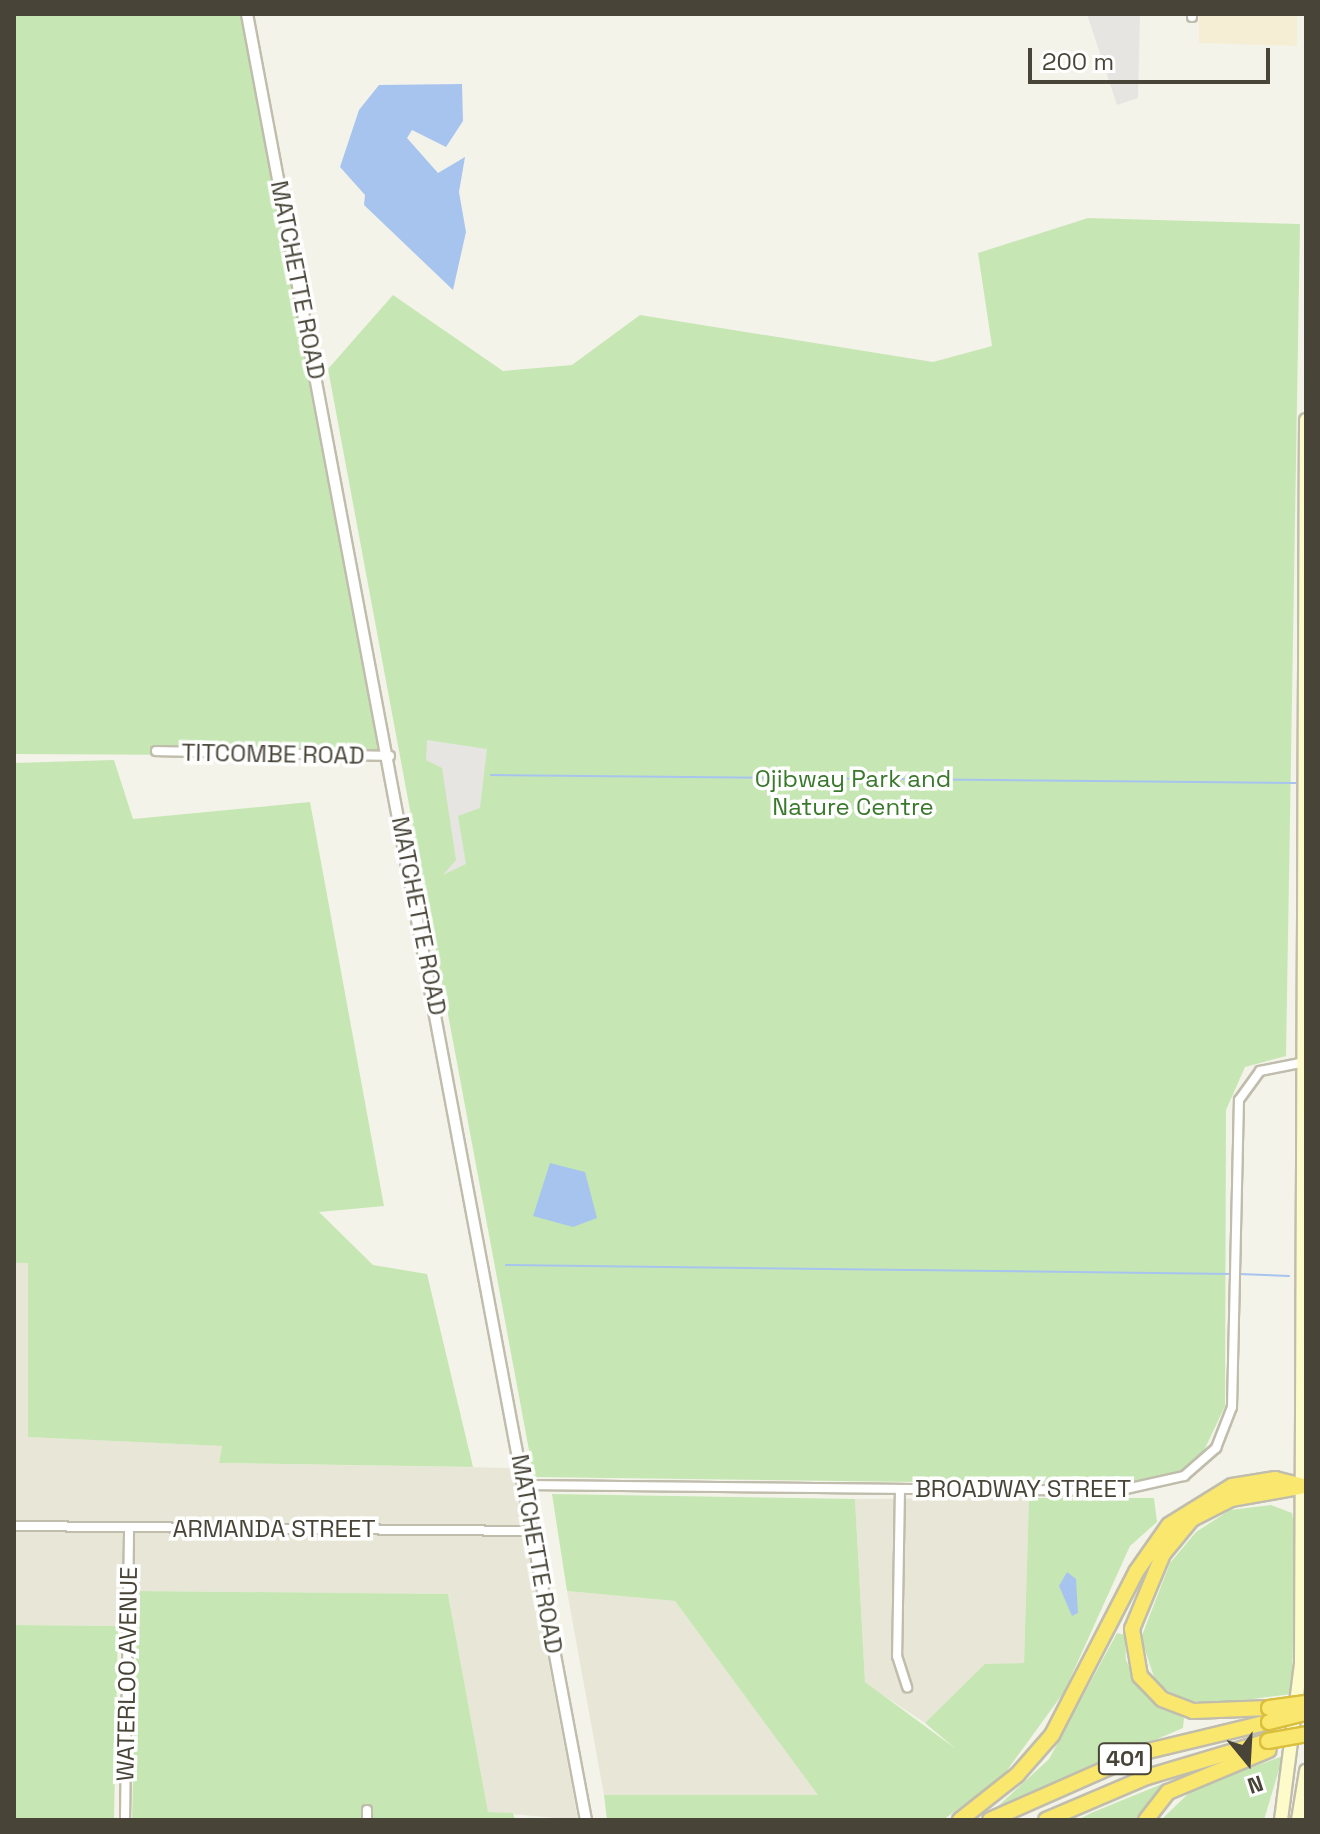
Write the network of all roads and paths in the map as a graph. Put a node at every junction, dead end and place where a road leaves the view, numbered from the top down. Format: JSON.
{"nodes":[{"id":1,"x":247,"y":14,"type":"edge"},
{"id":2,"x":1306,"y":420,"type":"edge"},
{"id":3,"x":156,"y":751,"type":"dead end"},
{"id":4,"x":390,"y":756,"type":"junction"},
{"id":5,"x":1304,"y":1062,"type":"edge"},
{"id":6,"x":525,"y":1485,"type":"junction"},
{"id":7,"x":1303,"y":1487,"type":"edge"},
{"id":8,"x":900,"y":1489,"type":"junction"},
{"id":9,"x":14,"y":1526,"type":"edge"},
{"id":10,"x":129,"y":1528,"type":"junction"},
{"id":11,"x":533,"y":1531,"type":"junction"},
{"id":12,"x":907,"y":1687,"type":"dead end"},
{"id":13,"x":1306,"y":1703,"type":"edge"},
{"id":14,"x":1306,"y":1713,"type":"edge"},
{"id":15,"x":1269,"y":1715,"type":"junction"},
{"id":16,"x":1306,"y":1734,"type":"edge"},
{"id":17,"x":1306,"y":1741,"type":"edge"},
{"id":18,"x":1269,"y":1746,"type":"junction"},
{"id":19,"x":1306,"y":1771,"type":"edge"},
{"id":20,"x":367,"y":1810,"type":"dead end"},
{"id":21,"x":125,"y":1820,"type":"edge"},
{"id":22,"x":367,"y":1820,"type":"edge"},
{"id":23,"x":586,"y":1820,"type":"edge"},
{"id":24,"x":960,"y":1820,"type":"edge"},
{"id":25,"x":990,"y":1820,"type":"edge"},
{"id":26,"x":1046,"y":1820,"type":"edge"},
{"id":27,"x":1146,"y":1820,"type":"edge"},
{"id":28,"x":1281,"y":1820,"type":"edge"},
{"id":29,"x":1298,"y":1820,"type":"edge"}],
"edges":[{"from":1,"to":4,"type":"street","name":"MATCHETTE ROAD"},
{"from":2,"to":5,"type":"main road"},
{"from":3,"to":4,"type":"street","name":"TITCOMBE ROAD"},
{"from":4,"to":6,"type":"street","name":"MATCHETTE ROAD"},
{"from":5,"to":7,"type":"main road"},
{"from":5,"to":8,"type":"street","name":"BROADWAY STREET"},
{"from":6,"to":8,"type":"street","name":"BROADWAY STREET"},
{"from":6,"to":11,"type":"street","name":"MATCHETTE ROAD"},
{"from":7,"to":15,"type":"highway"},
{"from":7,"to":24,"type":"highway"},
{"from":7,"to":28,"type":"main road"},
{"from":8,"to":12,"type":"street"},
{"from":9,"to":10,"type":"street","name":"ARMANDA STREET"},
{"from":10,"to":11,"type":"street","name":"ARMANDA STREET"},
{"from":10,"to":21,"type":"street","name":"WATERLOO AVENUE"},
{"from":11,"to":23,"type":"street","name":"MATCHETTE ROAD"},
{"from":13,"to":15,"type":"highway","bridge":true},
{"from":14,"to":15,"type":"highway","number":"401","bridge":true},
{"from":15,"to":25,"type":"highway","number":"401"},
{"from":16,"to":18,"type":"highway","number":"401","bridge":true},
{"from":17,"to":18,"type":"highway"},
{"from":18,"to":26,"type":"highway","number":"401"},
{"from":18,"to":27,"type":"highway"},
{"from":19,"to":29,"type":"main road"},
{"from":20,"to":22,"type":"street"}]}
